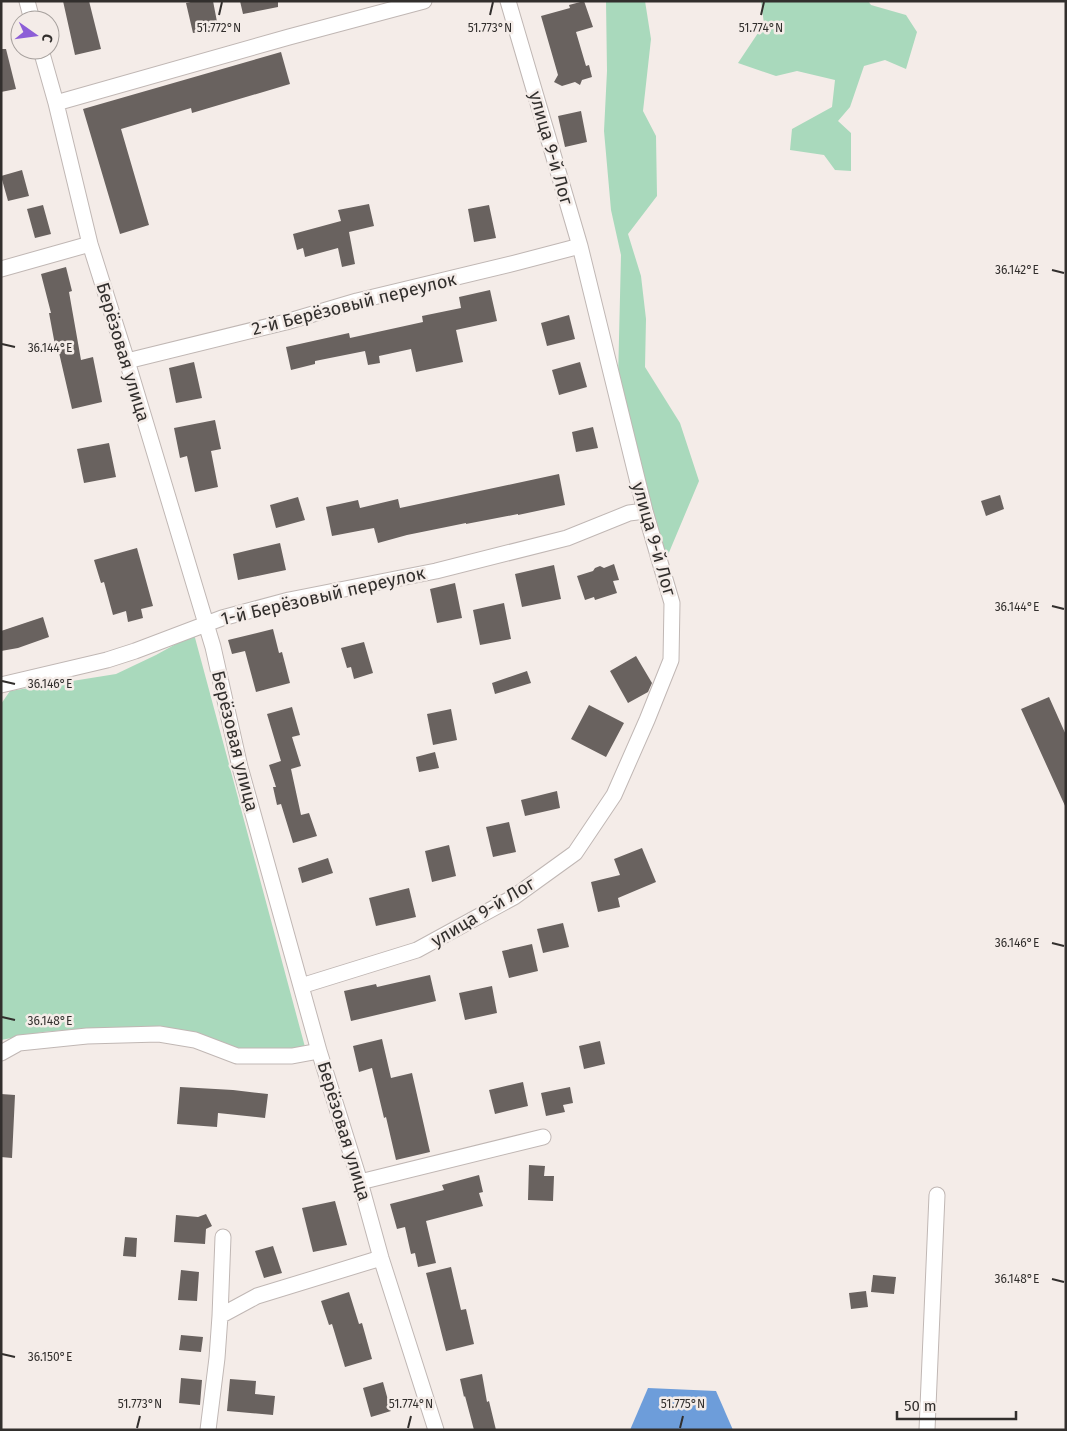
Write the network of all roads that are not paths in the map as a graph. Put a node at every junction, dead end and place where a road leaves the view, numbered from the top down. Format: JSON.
{"nodes":[{"id":1,"x":424,"y":1,"type":"edge"},
{"id":2,"x":508,"y":1,"type":"edge"},
{"id":3,"x":44,"y":60,"type":"edge"},
{"id":4,"x":56,"y":103,"type":"junction"},
{"id":5,"x":90,"y":244,"type":"junction"},
{"id":6,"x":580,"y":246,"type":"junction"},
{"id":7,"x":1,"y":270,"type":"edge"},
{"id":8,"x":127,"y":361,"type":"junction"},
{"id":9,"x":645,"y":511,"type":"junction"},
{"id":10,"x":206,"y":623,"type":"junction"},
{"id":11,"x":1,"y":685,"type":"edge"},
{"id":12,"x":301,"y":986,"type":"junction"},
{"id":13,"x":319,"y":1051,"type":"junction"},
{"id":14,"x":1,"y":1053,"type":"edge"},
{"id":15,"x":543,"y":1137,"type":"dead end"},
{"id":16,"x":360,"y":1182,"type":"junction"},
{"id":17,"x":937,"y":1195,"type":"dead end"},
{"id":18,"x":223,"y":1237,"type":"dead end"},
{"id":19,"x":381,"y":1258,"type":"junction"},
{"id":20,"x":220,"y":1316,"type":"junction"},
{"id":21,"x":208,"y":1430,"type":"edge"},
{"id":22,"x":436,"y":1430,"type":"edge"},
{"id":23,"x":927,"y":1430,"type":"edge"}],
"edges":[{"from":1,"to":4,"type":"street"},
{"from":2,"to":6,"type":"street","name":"улица 9-й Лог"},
{"from":3,"to":4,"type":"street","name":"Берёзовая улица"},
{"from":4,"to":5,"type":"street","name":"Берёзовая улица"},
{"from":5,"to":7,"type":"street"},
{"from":5,"to":8,"type":"street","name":"Берёзовая улица"},
{"from":6,"to":8,"type":"street","name":"2-й Берёзовый переулок"},
{"from":6,"to":9,"type":"street","name":"улица 9-й Лог"},
{"from":8,"to":10,"type":"street","name":"Берёзовая улица"},
{"from":9,"to":10,"type":"street","name":"1-й Берёзовый переулок"},
{"from":9,"to":12,"type":"street","name":"улица 9-й Лог"},
{"from":10,"to":11,"type":"street","name":"1-й Берёзовый переулок"},
{"from":10,"to":12,"type":"street","name":"Берёзовая улица"},
{"from":12,"to":13,"type":"street","name":"Берёзовая улица"},
{"from":13,"to":14,"type":"street"},
{"from":13,"to":16,"type":"street","name":"Берёзовая улица"},
{"from":15,"to":16,"type":"street"},
{"from":16,"to":19,"type":"street","name":"Берёзовая улица"},
{"from":17,"to":23,"type":"street"},
{"from":18,"to":20,"type":"street"},
{"from":19,"to":20,"type":"street"},
{"from":19,"to":22,"type":"street","name":"Берёзовая улица"},
{"from":20,"to":21,"type":"street"}]}
